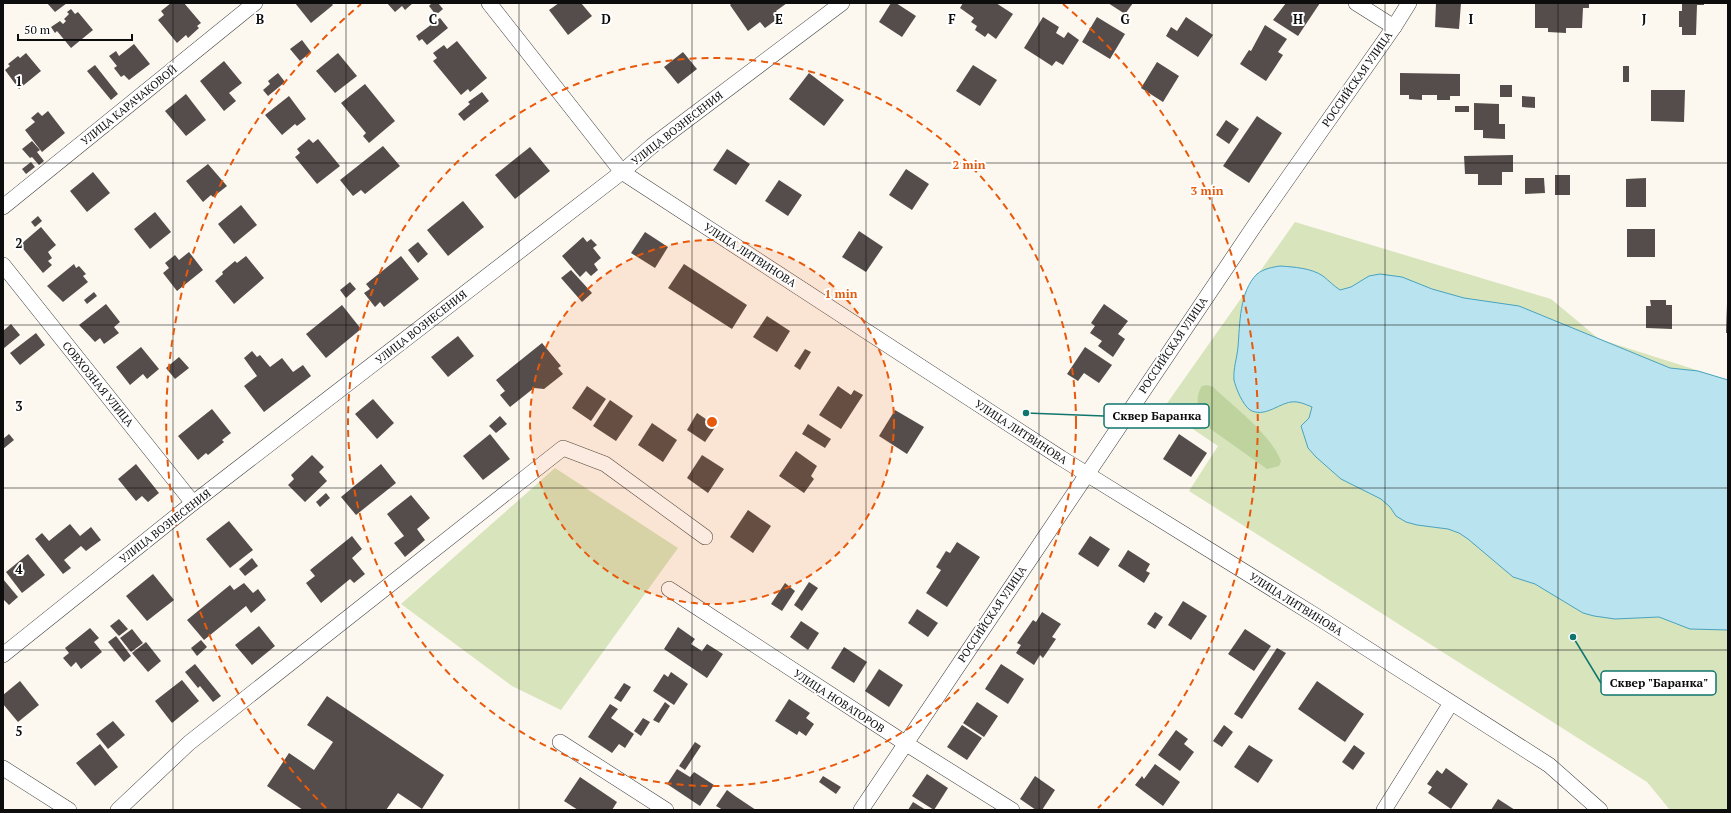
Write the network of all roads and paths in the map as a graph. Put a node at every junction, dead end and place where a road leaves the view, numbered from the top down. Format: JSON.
{"nodes":[{"id":1,"x":255,"y":3,"type":"edge"},
{"id":2,"x":489,"y":3,"type":"edge"},
{"id":3,"x":842,"y":3,"type":"edge"},
{"id":4,"x":1356,"y":3,"type":"edge"},
{"id":5,"x":1409,"y":3,"type":"edge"},
{"id":6,"x":1394,"y":27,"type":"junction"},
{"id":7,"x":622,"y":172,"type":"junction"},
{"id":8,"x":3,"y":207,"type":"edge"},
{"id":9,"x":3,"y":264,"type":"edge"},
{"id":10,"x":1086,"y":474,"type":"junction"},
{"id":11,"x":193,"y":503,"type":"junction"},
{"id":12,"x":705,"y":537,"type":"dead end"},
{"id":13,"x":669,"y":589,"type":"dead end"},
{"id":14,"x":3,"y":655,"type":"edge"},
{"id":15,"x":1451,"y":703,"type":"junction"},
{"id":16,"x":560,"y":742,"type":"dead end"},
{"id":17,"x":904,"y":743,"type":"junction"},
{"id":18,"x":3,"y":768,"type":"edge"},
{"id":19,"x":69,"y":810,"type":"edge"},
{"id":20,"x":118,"y":810,"type":"edge"},
{"id":21,"x":666,"y":810,"type":"edge"},
{"id":22,"x":861,"y":810,"type":"edge"},
{"id":23,"x":1012,"y":810,"type":"edge"},
{"id":24,"x":1384,"y":810,"type":"edge"},
{"id":25,"x":1600,"y":810,"type":"edge"}],
"edges":[{"from":1,"to":8,"type":"street","name":"УЛИЦА КАРАЧАКОВОЙ"},
{"from":2,"to":7,"type":"street","name":"УЛИЦА ЛИТВИНОВА"},
{"from":3,"to":7,"type":"street","name":"УЛИЦА ВОЗНЕСЕНИЯ"},
{"from":4,"to":6,"type":"street"},
{"from":5,"to":6,"type":"street","name":"РОССИЙСКАЯ УЛИЦА"},
{"from":6,"to":10,"type":"street","name":"РОССИЙСКАЯ УЛИЦА"},
{"from":7,"to":10,"type":"street","name":"УЛИЦА ЛИТВИНОВА"},
{"from":7,"to":11,"type":"street","name":"УЛИЦА ВОЗНЕСЕНИЯ"},
{"from":9,"to":11,"type":"street","name":"СОВХОЗНАЯ УЛИЦА"},
{"from":10,"to":15,"type":"street","name":"УЛИЦА ЛИТВИНОВА"},
{"from":10,"to":17,"type":"street","name":"РОССИЙСКАЯ УЛИЦА"},
{"from":11,"to":14,"type":"street","name":"УЛИЦА ВОЗНЕСЕНИЯ"},
{"from":12,"to":20,"type":"street"},
{"from":13,"to":17,"type":"street","name":"УЛИЦА НОВАТОРОВ"},
{"from":15,"to":24,"type":"street"},
{"from":15,"to":25,"type":"street","name":"УЛИЦА ЛИТВИНОВА"},
{"from":16,"to":21,"type":"street"},
{"from":17,"to":22,"type":"street","name":"РОССИЙСКАЯ УЛИЦА"},
{"from":17,"to":23,"type":"street","name":"УЛИЦА НОВАТОРОВ"},
{"from":18,"to":19,"type":"street"}]}
